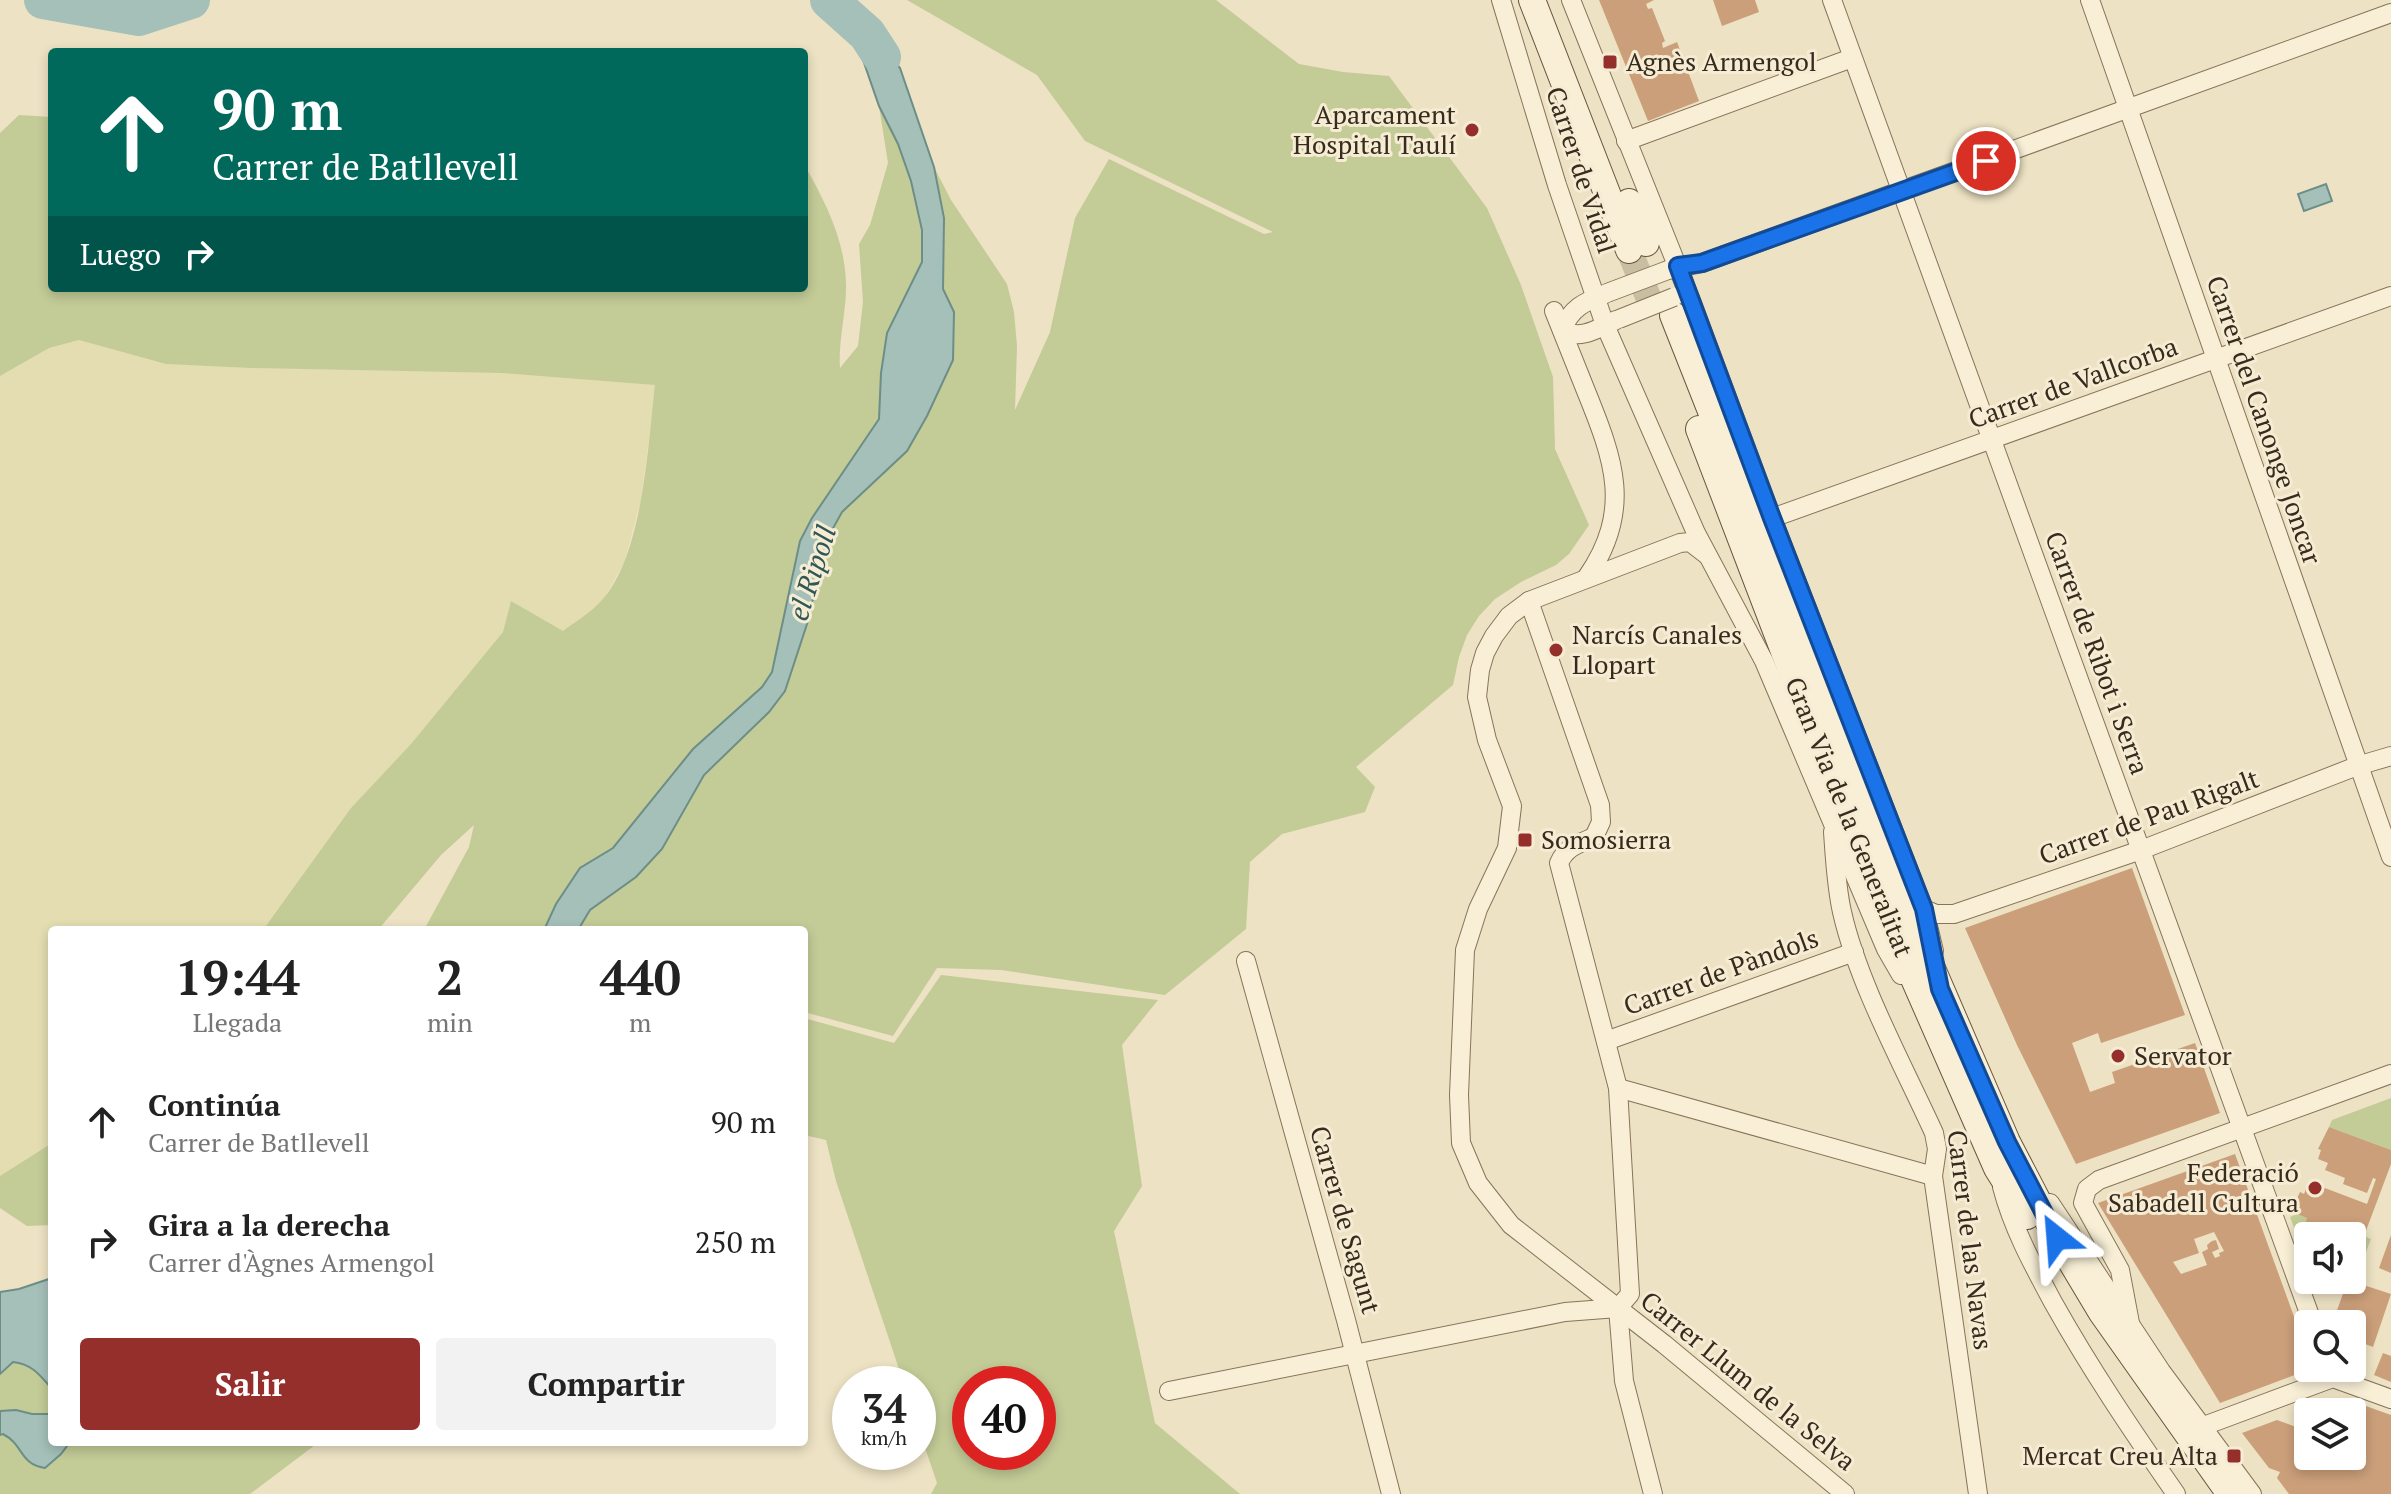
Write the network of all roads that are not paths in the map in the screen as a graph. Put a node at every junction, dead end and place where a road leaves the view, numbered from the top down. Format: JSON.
{"nodes":[{"id":1,"x":1501,"y":0,"type":"edge"},
{"id":2,"x":1532,"y":0,"type":"edge"},
{"id":3,"x":1549,"y":0,"type":"edge"},
{"id":4,"x":1571,"y":0,"type":"edge"},
{"id":5,"x":1832,"y":0,"type":"edge"},
{"id":6,"x":2090,"y":0,"type":"edge"},
{"id":7,"x":2391,"y":13,"type":"edge"},
{"id":8,"x":1852,"y":58,"type":"junction"},
{"id":9,"x":2128,"y":110,"type":"junction"},
{"id":10,"x":1626,"y":141,"type":"junction"},
{"id":11,"x":1900,"y":192,"type":"junction"},
{"id":12,"x":1673,"y":268,"type":"junction"},
{"id":13,"x":1601,"y":295,"type":"junction"},
{"id":14,"x":2391,"y":296,"type":"edge"},
{"id":15,"x":1674,"y":309,"type":"junction"},
{"id":16,"x":1554,"y":311,"type":"dead end"},
{"id":17,"x":1612,"y":322,"type":"junction"},
{"id":18,"x":1562,"y":330,"type":"junction"},
{"id":19,"x":2215,"y":359,"type":"junction"},
{"id":20,"x":1992,"y":440,"type":"junction"},
{"id":21,"x":1772,"y":518,"type":"junction"},
{"id":22,"x":1707,"y":555,"type":"junction"},
{"id":23,"x":1587,"y":577,"type":"junction"},
{"id":24,"x":1529,"y":601,"type":"junction"},
{"id":25,"x":2391,"y":756,"type":"edge"},
{"id":26,"x":2357,"y":766,"type":"junction"},
{"id":27,"x":1831,"y":818,"type":"junction"},
{"id":28,"x":2141,"y":850,"type":"junction"},
{"id":29,"x":2391,"y":857,"type":"edge"},
{"id":30,"x":1924,"y":909,"type":"junction"},
{"id":31,"x":1854,"y":952,"type":"junction"},
{"id":32,"x":1246,"y":961,"type":"dead end"},
{"id":33,"x":1940,"y":989,"type":"junction"},
{"id":34,"x":1606,"y":1041,"type":"junction"},
{"id":35,"x":1951,"y":1060,"type":"junction"},
{"id":36,"x":2391,"y":1074,"type":"edge"},
{"id":37,"x":1618,"y":1088,"type":"junction"},
{"id":38,"x":2242,"y":1126,"type":"junction"},
{"id":39,"x":2009,"y":1170,"type":"junction"},
{"id":40,"x":1933,"y":1176,"type":"junction"},
{"id":41,"x":1618,"y":1308,"type":"junction"},
{"id":42,"x":2308,"y":1310,"type":"edge"},
{"id":43,"x":2130,"y":1323,"type":"junction"},
{"id":44,"x":1356,"y":1354,"type":"junction"},
{"id":45,"x":2309,"y":1382,"type":"edge"},
{"id":46,"x":2352,"y":1382,"type":"edge"},
{"id":47,"x":1169,"y":1391,"type":"dead end"},
{"id":48,"x":2391,"y":1399,"type":"edge"},
{"id":49,"x":2201,"y":1427,"type":"junction"},
{"id":50,"x":1391,"y":1494,"type":"edge"},
{"id":51,"x":1653,"y":1494,"type":"edge"},
{"id":52,"x":1845,"y":1494,"type":"edge"},
{"id":53,"x":1978,"y":1494,"type":"edge"},
{"id":54,"x":2176,"y":1494,"type":"edge"},
{"id":55,"x":2210,"y":1494,"type":"edge"},
{"id":56,"x":2230,"y":1494,"type":"edge"},
{"id":57,"x":2252,"y":1494,"type":"edge"}],
"edges":[{"from":1,"to":13,"type":"street","name":"Carrer de Vidal"},
{"from":2,"to":3,"type":"street"},
{"from":4,"to":10,"type":"street"},
{"from":5,"to":8,"type":"street","name":"Carrer de Ribot i Serra"},
{"from":6,"to":9,"type":"street","name":"Carrer del Canonge Joncar"},
{"from":7,"to":9,"type":"street"},
{"from":8,"to":10,"type":"street"},
{"from":8,"to":11,"type":"street","name":"Carrer de Ribot i Serra"},
{"from":9,"to":11,"type":"street"},
{"from":9,"to":19,"type":"street","name":"Carrer del Canonge Joncar"},
{"from":10,"to":12,"type":"street"},
{"from":11,"to":12,"type":"street"},
{"from":11,"to":20,"type":"street","name":"Carrer de Ribot i Serra"},
{"from":12,"to":13,"type":"street","bridge":true},
{"from":12,"to":15,"type":"street"},
{"from":13,"to":17,"type":"street","name":"Carrer de Vidal"},
{"from":13,"to":18,"type":"street"},
{"from":14,"to":19,"type":"street","name":"Carrer de Vallcorba"},
{"from":15,"to":17,"type":"street","bridge":true},
{"from":15,"to":21,"type":"street"},
{"from":15,"to":33,"type":"street","name":"Gran Via de la Generalitat"},
{"from":15,"to":35,"type":"street","name":"Gran Via de la Generalitat"},
{"from":16,"to":18,"type":"street"},
{"from":17,"to":18,"type":"street"},
{"from":17,"to":22,"type":"street","name":"Carrer de Vidal"},
{"from":18,"to":23,"type":"street"},
{"from":19,"to":20,"type":"street","name":"Carrer de Vallcorba"},
{"from":19,"to":26,"type":"street","name":"Carrer del Canonge Joncar"},
{"from":20,"to":21,"type":"street","name":"Carrer de Vallcorba"},
{"from":20,"to":28,"type":"street","name":"Carrer de Ribot i Serra"},
{"from":21,"to":30,"type":"street"},
{"from":22,"to":23,"type":"street"},
{"from":22,"to":27,"type":"street","name":"Carrer de Vidal"},
{"from":23,"to":24,"type":"street"},
{"from":24,"to":34,"type":"street"},
{"from":24,"to":41,"type":"street","name":"Carrer Llum de la Selva"},
{"from":25,"to":26,"type":"street","name":"Carrer de Pau Rigalt"},
{"from":26,"to":28,"type":"street","name":"Carrer de Pau Rigalt"},
{"from":26,"to":29,"type":"street","name":"Carrer del Canonge Joncar"},
{"from":27,"to":31,"type":"street","name":"Carrer de las Navas"},
{"from":27,"to":35,"type":"street","name":"Carrer de Vidal"},
{"from":28,"to":30,"type":"street","name":"Carrer de Pau Rigalt"},
{"from":28,"to":38,"type":"street","name":"Carrer de Ribot i Serra"},
{"from":30,"to":33,"type":"street"},
{"from":31,"to":34,"type":"street","name":"Carrer de Pàndols"},
{"from":31,"to":40,"type":"street","name":"Carrer de las Navas"},
{"from":32,"to":44,"type":"street","name":"Carrer de Sagunt"},
{"from":33,"to":39,"type":"street","name":"Gran Via de la Generalitat"},
{"from":34,"to":37,"type":"street"},
{"from":35,"to":39,"type":"street","name":"Gran Via de la Generalitat"},
{"from":36,"to":38,"type":"street"},
{"from":37,"to":40,"type":"street"},
{"from":37,"to":41,"type":"street"},
{"from":38,"to":42,"type":"street","name":"Carrer de Ribot i Serra"},
{"from":38,"to":43,"type":"street"},
{"from":39,"to":43,"type":"street"},
{"from":39,"to":54,"type":"street"},
{"from":39,"to":55,"type":"street","name":"Gran Via de la Generalitat"},
{"from":39,"to":56,"type":"street","name":"Gran Via de la Generalitat"},
{"from":40,"to":53,"type":"street","name":"Carrer de las Navas"},
{"from":41,"to":44,"type":"street"},
{"from":41,"to":51,"type":"street"},
{"from":41,"to":52,"type":"street","name":"Carrer Llum de la Selva"},
{"from":43,"to":49,"type":"street"},
{"from":44,"to":47,"type":"street"},
{"from":44,"to":50,"type":"street","name":"Carrer de Sagunt"},
{"from":45,"to":49,"type":"street"},
{"from":46,"to":48,"type":"street"},
{"from":49,"to":57,"type":"street"}]}
